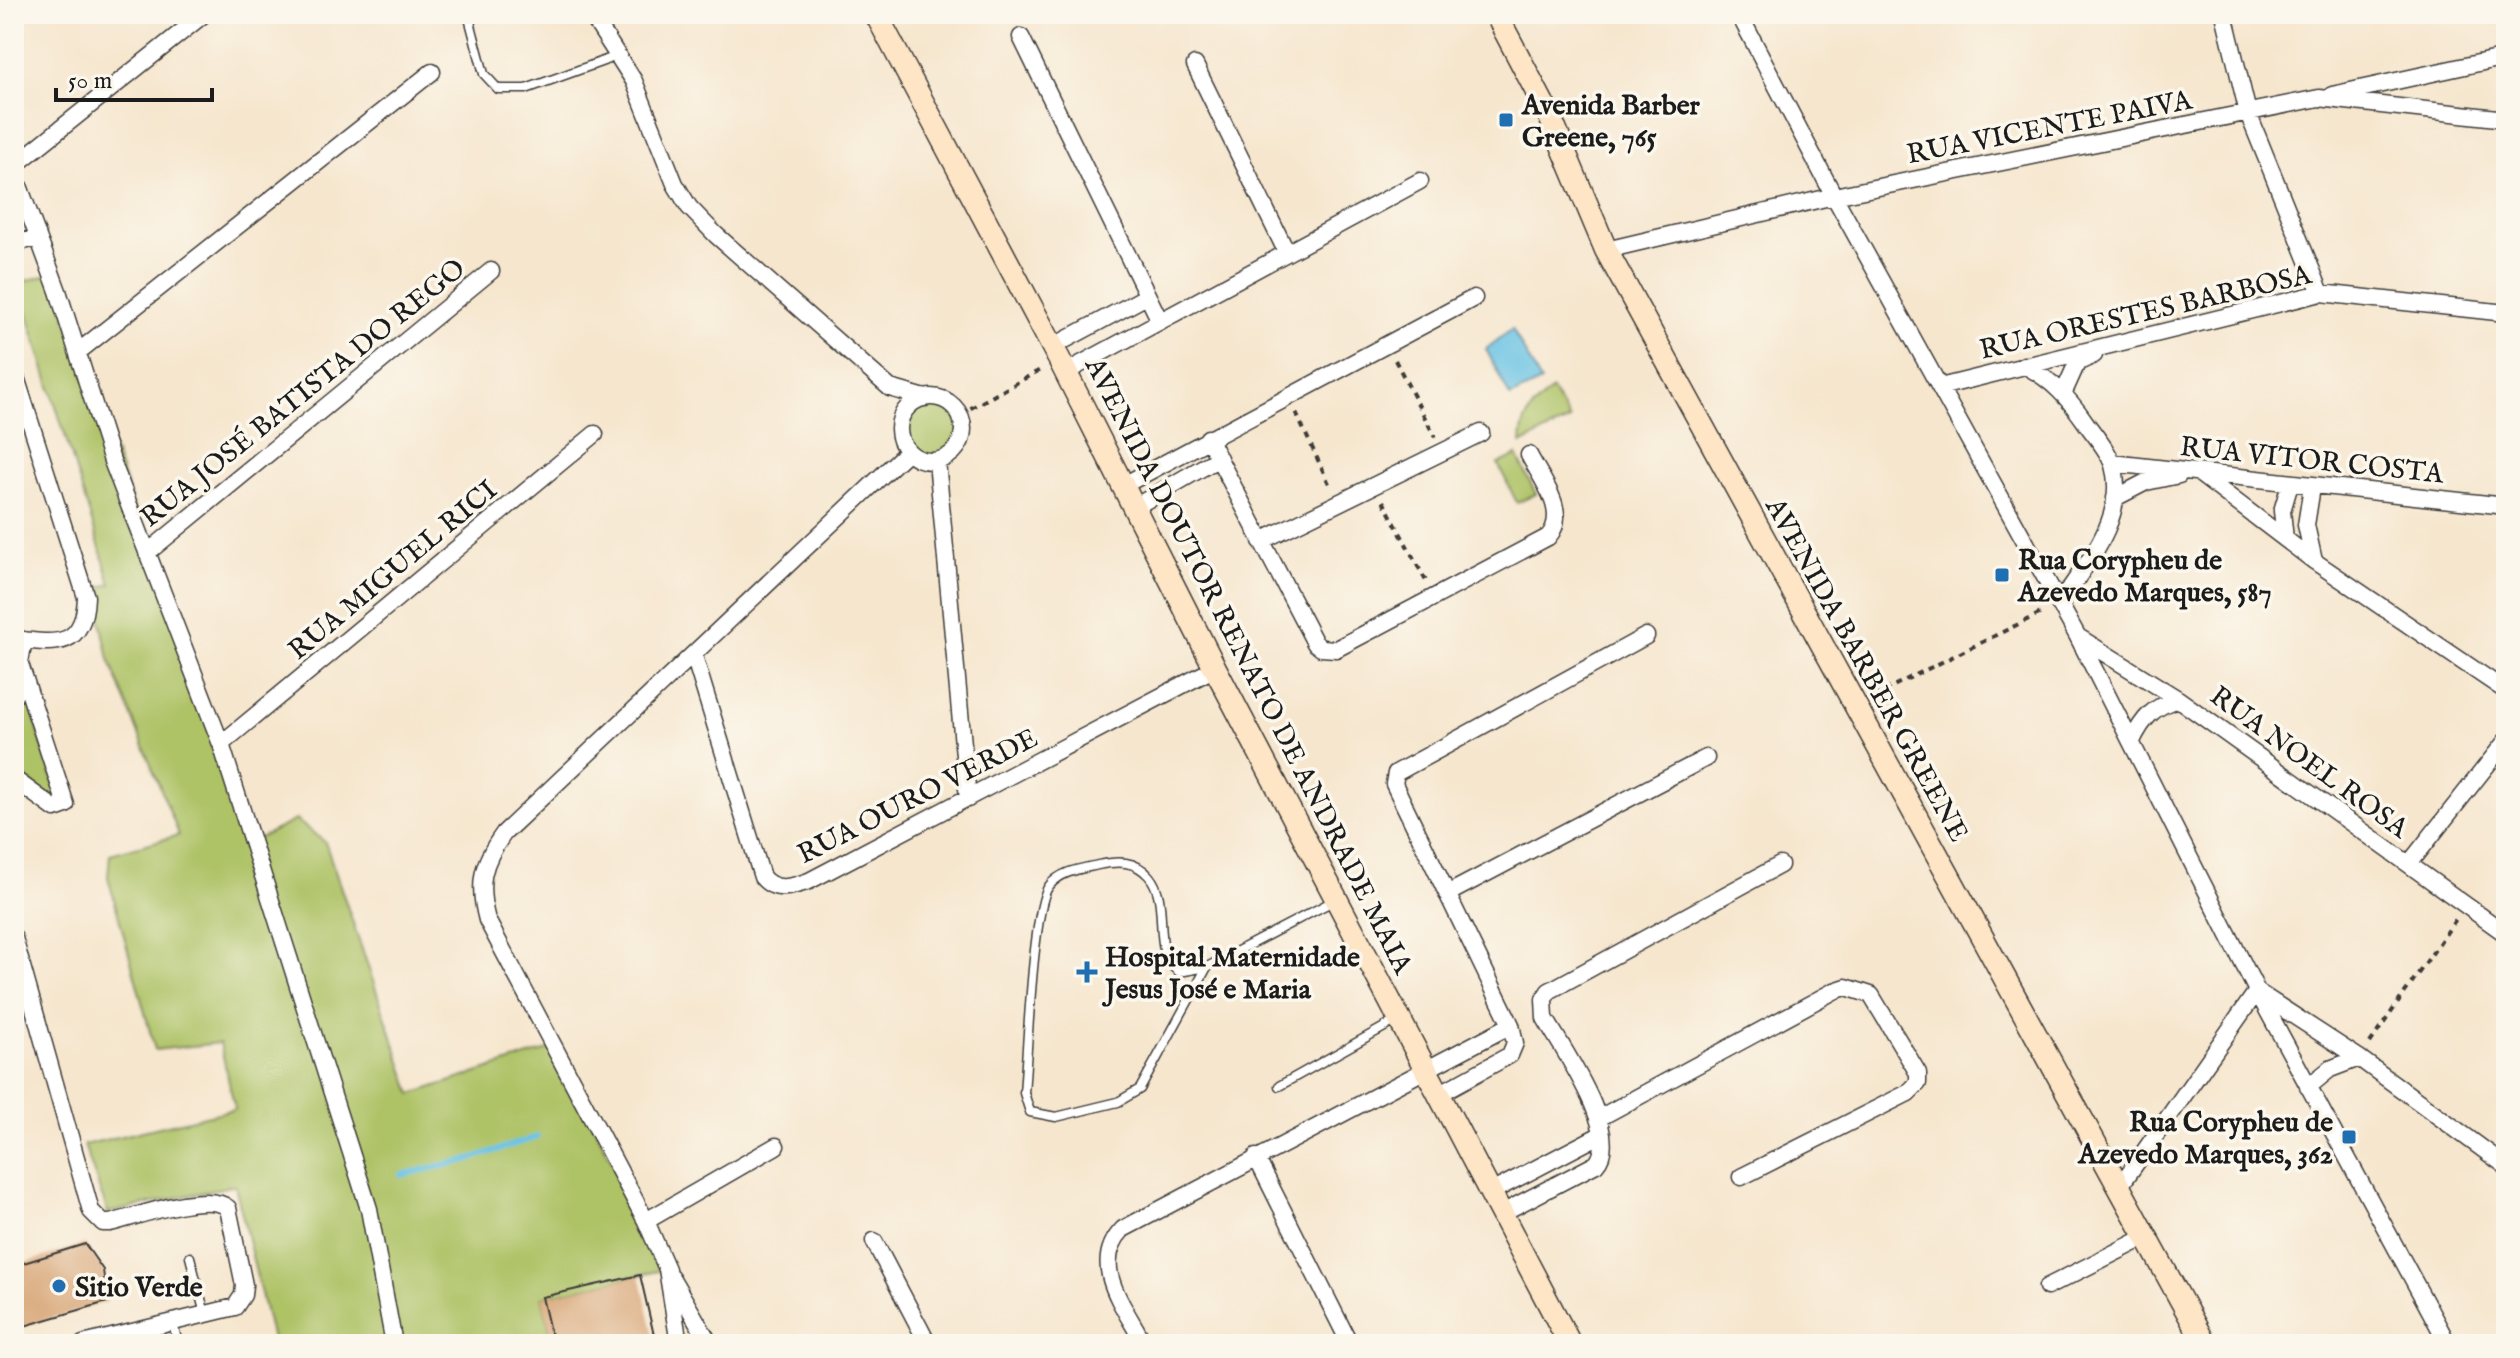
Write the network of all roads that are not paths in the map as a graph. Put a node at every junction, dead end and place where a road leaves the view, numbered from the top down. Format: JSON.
{"nodes":[{"id":1,"x":204,"y":14,"type":"edge"},
{"id":2,"x":468,"y":14,"type":"edge"},
{"id":3,"x":591,"y":14,"type":"edge"},
{"id":4,"x":876,"y":14,"type":"edge"},
{"id":5,"x":1496,"y":14,"type":"edge"},
{"id":6,"x":1739,"y":14,"type":"edge"},
{"id":7,"x":2224,"y":14,"type":"edge"},
{"id":8,"x":1021,"y":37,"type":"dead end"},
{"id":9,"x":620,"y":55,"type":"junction"},
{"id":10,"x":2506,"y":57,"type":"edge"},
{"id":11,"x":1195,"y":65,"type":"dead end"},
{"id":12,"x":432,"y":72,"type":"dead end"},
{"id":13,"x":2319,"y":98,"type":"junction"},
{"id":14,"x":2248,"y":113,"type":"junction"},
{"id":15,"x":2506,"y":119,"type":"edge"},
{"id":16,"x":14,"y":169,"type":"edge"},
{"id":17,"x":1420,"y":181,"type":"dead end"},
{"id":18,"x":1834,"y":196,"type":"junction"},
{"id":19,"x":38,"y":238,"type":"junction"},
{"id":20,"x":14,"y":243,"type":"edge"},
{"id":21,"x":1606,"y":250,"type":"junction"},
{"id":22,"x":1286,"y":251,"type":"junction"},
{"id":23,"x":491,"y":271,"type":"dead end"},
{"id":24,"x":2321,"y":293,"type":"junction"},
{"id":25,"x":1147,"y":296,"type":"junction"},
{"id":26,"x":1474,"y":298,"type":"dead end"},
{"id":27,"x":2506,"y":313,"type":"edge"},
{"id":28,"x":1159,"y":319,"type":"junction"},
{"id":29,"x":2120,"y":342,"type":"junction"},
{"id":30,"x":78,"y":352,"type":"junction"},
{"id":31,"x":1059,"y":359,"type":"junction"},
{"id":32,"x":2024,"y":365,"type":"junction"},
{"id":33,"x":14,"y":371,"type":"edge"},
{"id":34,"x":1940,"y":387,"type":"junction"},
{"id":35,"x":890,"y":388,"type":"junction"},
{"id":36,"x":2064,"y":392,"type":"junction"},
{"id":37,"x":925,"y":398,"type":"junction"},
{"id":38,"x":899,"y":429,"type":"junction"},
{"id":39,"x":1481,"y":433,"type":"dead end"},
{"id":40,"x":595,"y":434,"type":"dead end"},
{"id":41,"x":1208,"y":438,"type":"junction"},
{"id":42,"x":908,"y":451,"type":"junction"},
{"id":43,"x":1529,"y":455,"type":"dead end"},
{"id":44,"x":1219,"y":458,"type":"junction"},
{"id":45,"x":937,"y":461,"type":"junction"},
{"id":46,"x":2112,"y":463,"type":"junction"},
{"id":47,"x":2194,"y":473,"type":"junction"},
{"id":48,"x":2290,"y":484,"type":"junction"},
{"id":49,"x":1122,"y":486,"type":"junction"},
{"id":50,"x":2312,"y":487,"type":"junction"},
{"id":51,"x":2115,"y":498,"type":"junction"},
{"id":52,"x":2506,"y":506,"type":"edge"},
{"id":53,"x":1133,"y":508,"type":"junction"},
{"id":54,"x":2285,"y":539,"type":"junction"},
{"id":55,"x":1261,"y":541,"type":"junction"},
{"id":56,"x":147,"y":553,"type":"junction"},
{"id":57,"x":2314,"y":561,"type":"junction"},
{"id":58,"x":2059,"y":604,"type":"junction"},
{"id":59,"x":1646,"y":636,"type":"dead end"},
{"id":60,"x":2078,"y":637,"type":"junction"},
{"id":61,"x":19,"y":639,"type":"edge"},
{"id":62,"x":694,"y":656,"type":"junction"},
{"id":63,"x":21,"y":667,"type":"junction"},
{"id":64,"x":1215,"y":668,"type":"junction"},
{"id":65,"x":2506,"y":691,"type":"edge"},
{"id":66,"x":14,"y":696,"type":"edge"},
{"id":67,"x":2178,"y":699,"type":"junction"},
{"id":68,"x":2132,"y":741,"type":"junction"},
{"id":69,"x":2506,"y":741,"type":"edge"},
{"id":70,"x":221,"y":744,"type":"junction"},
{"id":71,"x":1706,"y":758,"type":"dead end"},
{"id":72,"x":14,"y":779,"type":"edge"},
{"id":73,"x":968,"y":799,"type":"junction"},
{"id":74,"x":2409,"y":864,"type":"junction"},
{"id":75,"x":1780,"y":865,"type":"dead end"},
{"id":76,"x":1447,"y":894,"type":"junction"},
{"id":77,"x":1336,"y":899,"type":"junction"},
{"id":78,"x":2506,"y":934,"type":"edge"},
{"id":79,"x":14,"y":938,"type":"edge"},
{"id":80,"x":1207,"y":967,"type":"junction"},
{"id":81,"x":2257,"y":991,"type":"junction"},
{"id":82,"x":1399,"y":1020,"type":"junction"},
{"id":83,"x":1511,"y":1025,"type":"junction"},
{"id":84,"x":2359,"y":1058,"type":"junction"},
{"id":85,"x":1425,"y":1070,"type":"junction"},
{"id":86,"x":1279,"y":1086,"type":"dead end"},
{"id":87,"x":2308,"y":1087,"type":"junction"},
{"id":88,"x":1439,"y":1094,"type":"junction"},
{"id":89,"x":1601,"y":1126,"type":"junction"},
{"id":90,"x":776,"y":1146,"type":"dead end"},
{"id":91,"x":1256,"y":1157,"type":"junction"},
{"id":92,"x":2506,"y":1166,"type":"edge"},
{"id":93,"x":1741,"y":1177,"type":"dead end"},
{"id":94,"x":2120,"y":1186,"type":"junction"},
{"id":95,"x":1491,"y":1192,"type":"junction"},
{"id":96,"x":1502,"y":1213,"type":"junction"},
{"id":97,"x":646,"y":1221,"type":"junction"},
{"id":98,"x":2146,"y":1237,"type":"junction"},
{"id":99,"x":874,"y":1241,"type":"dead end"},
{"id":100,"x":190,"y":1257,"type":"dead end"},
{"id":101,"x":667,"y":1269,"type":"junction"},
{"id":102,"x":2047,"y":1287,"type":"dead end"},
{"id":103,"x":205,"y":1314,"type":"junction"},
{"id":104,"x":173,"y":1322,"type":"junction"},
{"id":105,"x":83,"y":1344,"type":"edge"},
{"id":106,"x":178,"y":1344,"type":"edge"},
{"id":107,"x":394,"y":1344,"type":"edge"},
{"id":108,"x":679,"y":1344,"type":"edge"},
{"id":109,"x":710,"y":1344,"type":"edge"},
{"id":110,"x":928,"y":1344,"type":"edge"},
{"id":111,"x":1144,"y":1344,"type":"edge"},
{"id":112,"x":1350,"y":1344,"type":"edge"},
{"id":113,"x":1570,"y":1344,"type":"edge"},
{"id":114,"x":2205,"y":1344,"type":"edge"},
{"id":115,"x":2448,"y":1344,"type":"edge"}],
"edges":[{"from":1,"to":16,"type":"street"},
{"from":2,"to":9,"type":"lane"},
{"from":3,"to":9,"type":"street"},
{"from":4,"to":31,"type":"street","name":"AVENIDA DOUTOR RENATO DE ANDRADE MAIA"},
{"from":5,"to":21,"type":"street","name":"AVENIDA BARBER GREENE"},
{"from":6,"to":18,"type":"street"},
{"from":7,"to":14,"type":"street"},
{"from":8,"to":25,"type":"street"},
{"from":9,"to":35,"type":"street"},
{"from":10,"to":13,"type":"street"},
{"from":11,"to":22,"type":"street"},
{"from":12,"to":30,"type":"street"},
{"from":13,"to":14,"type":"street","name":"RUA VICENTE PAIVA"},
{"from":13,"to":15,"type":"street","name":"RUA VICENTE PAIVA"},
{"from":14,"to":18,"type":"street","name":"RUA VICENTE PAIVA"},
{"from":14,"to":24,"type":"street"},
{"from":16,"to":19,"type":"street"},
{"from":17,"to":22,"type":"street"},
{"from":18,"to":21,"type":"street","name":"RUA VICENTE PAIVA"},
{"from":18,"to":34,"type":"street"},
{"from":19,"to":20,"type":"street"},
{"from":19,"to":30,"type":"street"},
{"from":21,"to":94,"type":"street","name":"AVENIDA BARBER GREENE"},
{"from":22,"to":28,"type":"street"},
{"from":23,"to":56,"type":"street","name":"RUA JOSÉ BATISTA DO REGO"},
{"from":24,"to":27,"type":"street","name":"RUA ORESTES BARBOSA"},
{"from":24,"to":29,"type":"street","name":"RUA ORESTES BARBOSA"},
{"from":25,"to":28,"type":"street"},
{"from":25,"to":31,"type":"street"},
{"from":26,"to":41,"type":"street"},
{"from":28,"to":31,"type":"street"},
{"from":29,"to":32,"type":"street","name":"RUA ORESTES BARBOSA"},
{"from":29,"to":36,"type":"street"},
{"from":30,"to":56,"type":"street"},
{"from":31,"to":49,"type":"street","name":"AVENIDA DOUTOR RENATO DE ANDRADE MAIA"},
{"from":32,"to":34,"type":"street","name":"RUA ORESTES BARBOSA"},
{"from":32,"to":36,"type":"street"},
{"from":33,"to":61,"type":"street"},
{"from":34,"to":58,"type":"street"},
{"from":35,"to":37,"type":"street"},
{"from":35,"to":38,"type":"street"},
{"from":36,"to":46,"type":"street"},
{"from":37,"to":38,"type":"street"},
{"from":37,"to":45,"type":"street"},
{"from":38,"to":42,"type":"street"},
{"from":39,"to":55,"type":"street"},
{"from":40,"to":70,"type":"street","name":"RUA MIGUEL RICI"},
{"from":41,"to":44,"type":"street"},
{"from":41,"to":49,"type":"street"},
{"from":42,"to":45,"type":"street"},
{"from":42,"to":62,"type":"street"},
{"from":43,"to":55,"type":"street"},
{"from":44,"to":53,"type":"street"},
{"from":44,"to":55,"type":"street"},
{"from":45,"to":73,"type":"street"},
{"from":46,"to":47,"type":"street","name":"RUA VITOR COSTA"},
{"from":46,"to":51,"type":"street"},
{"from":47,"to":48,"type":"street","name":"RUA VITOR COSTA"},
{"from":47,"to":51,"type":"street"},
{"from":47,"to":54,"type":"street"},
{"from":48,"to":50,"type":"street","name":"RUA VITOR COSTA"},
{"from":48,"to":54,"type":"street"},
{"from":49,"to":53,"type":"street","name":"AVENIDA DOUTOR RENATO DE ANDRADE MAIA"},
{"from":50,"to":52,"type":"street","name":"RUA VITOR COSTA"},
{"from":50,"to":57,"type":"street"},
{"from":51,"to":58,"type":"street"},
{"from":53,"to":64,"type":"street","name":"AVENIDA DOUTOR RENATO DE ANDRADE MAIA"},
{"from":54,"to":57,"type":"street"},
{"from":56,"to":70,"type":"street"},
{"from":57,"to":65,"type":"street"},
{"from":58,"to":60,"type":"street"},
{"from":59,"to":76,"type":"street"},
{"from":60,"to":67,"type":"street","name":"RUA NOEL ROSA"},
{"from":60,"to":68,"type":"street"},
{"from":61,"to":63,"type":"street"},
{"from":62,"to":73,"type":"street","name":"RUA OURO VERDE"},
{"from":62,"to":97,"type":"street"},
{"from":63,"to":66,"type":"street"},
{"from":63,"to":72,"type":"street"},
{"from":64,"to":73,"type":"street","name":"RUA OURO VERDE"},
{"from":64,"to":77,"type":"street","name":"AVENIDA DOUTOR RENATO DE ANDRADE MAIA"},
{"from":67,"to":68,"type":"street"},
{"from":67,"to":74,"type":"street","name":"RUA NOEL ROSA"},
{"from":68,"to":81,"type":"street"},
{"from":69,"to":74,"type":"street"},
{"from":70,"to":107,"type":"street"},
{"from":71,"to":76,"type":"street"},
{"from":74,"to":78,"type":"street","name":"RUA NOEL ROSA"},
{"from":75,"to":89,"type":"street"},
{"from":76,"to":83,"type":"street"},
{"from":77,"to":80,"type":"lane"},
{"from":77,"to":82,"type":"street","name":"AVENIDA DOUTOR RENATO DE ANDRADE MAIA"},
{"from":79,"to":103,"type":"street"},
{"from":80,"to":80,"type":"lane"},
{"from":81,"to":84,"type":"street"},
{"from":81,"to":87,"type":"street"},
{"from":81,"to":94,"type":"street"},
{"from":82,"to":85,"type":"street","name":"AVENIDA DOUTOR RENATO DE ANDRADE MAIA"},
{"from":82,"to":86,"type":"lane"},
{"from":83,"to":85,"type":"street"},
{"from":83,"to":88,"type":"street"},
{"from":84,"to":87,"type":"street"},
{"from":84,"to":92,"type":"street"},
{"from":85,"to":88,"type":"street","name":"AVENIDA DOUTOR RENATO DE ANDRADE MAIA"},
{"from":85,"to":91,"type":"street"},
{"from":87,"to":115,"type":"street"},
{"from":88,"to":95,"type":"street","name":"AVENIDA DOUTOR RENATO DE ANDRADE MAIA"},
{"from":89,"to":93,"type":"street"},
{"from":89,"to":95,"type":"street"},
{"from":89,"to":96,"type":"street"},
{"from":90,"to":97,"type":"street"},
{"from":91,"to":111,"type":"street"},
{"from":91,"to":112,"type":"street"},
{"from":94,"to":98,"type":"street","name":"AVENIDA BARBER GREENE"},
{"from":95,"to":96,"type":"street","name":"AVENIDA DOUTOR RENATO DE ANDRADE MAIA"},
{"from":96,"to":113,"type":"street","name":"AVENIDA DOUTOR RENATO DE ANDRADE MAIA"},
{"from":97,"to":101,"type":"street"},
{"from":98,"to":102,"type":"street"},
{"from":98,"to":114,"type":"street","name":"AVENIDA BARBER GREENE"},
{"from":99,"to":110,"type":"street"},
{"from":100,"to":103,"type":"lane"},
{"from":101,"to":108,"type":"street"},
{"from":101,"to":109,"type":"street"},
{"from":103,"to":104,"type":"street"},
{"from":104,"to":105,"type":"street"},
{"from":104,"to":106,"type":"lane"}]}
